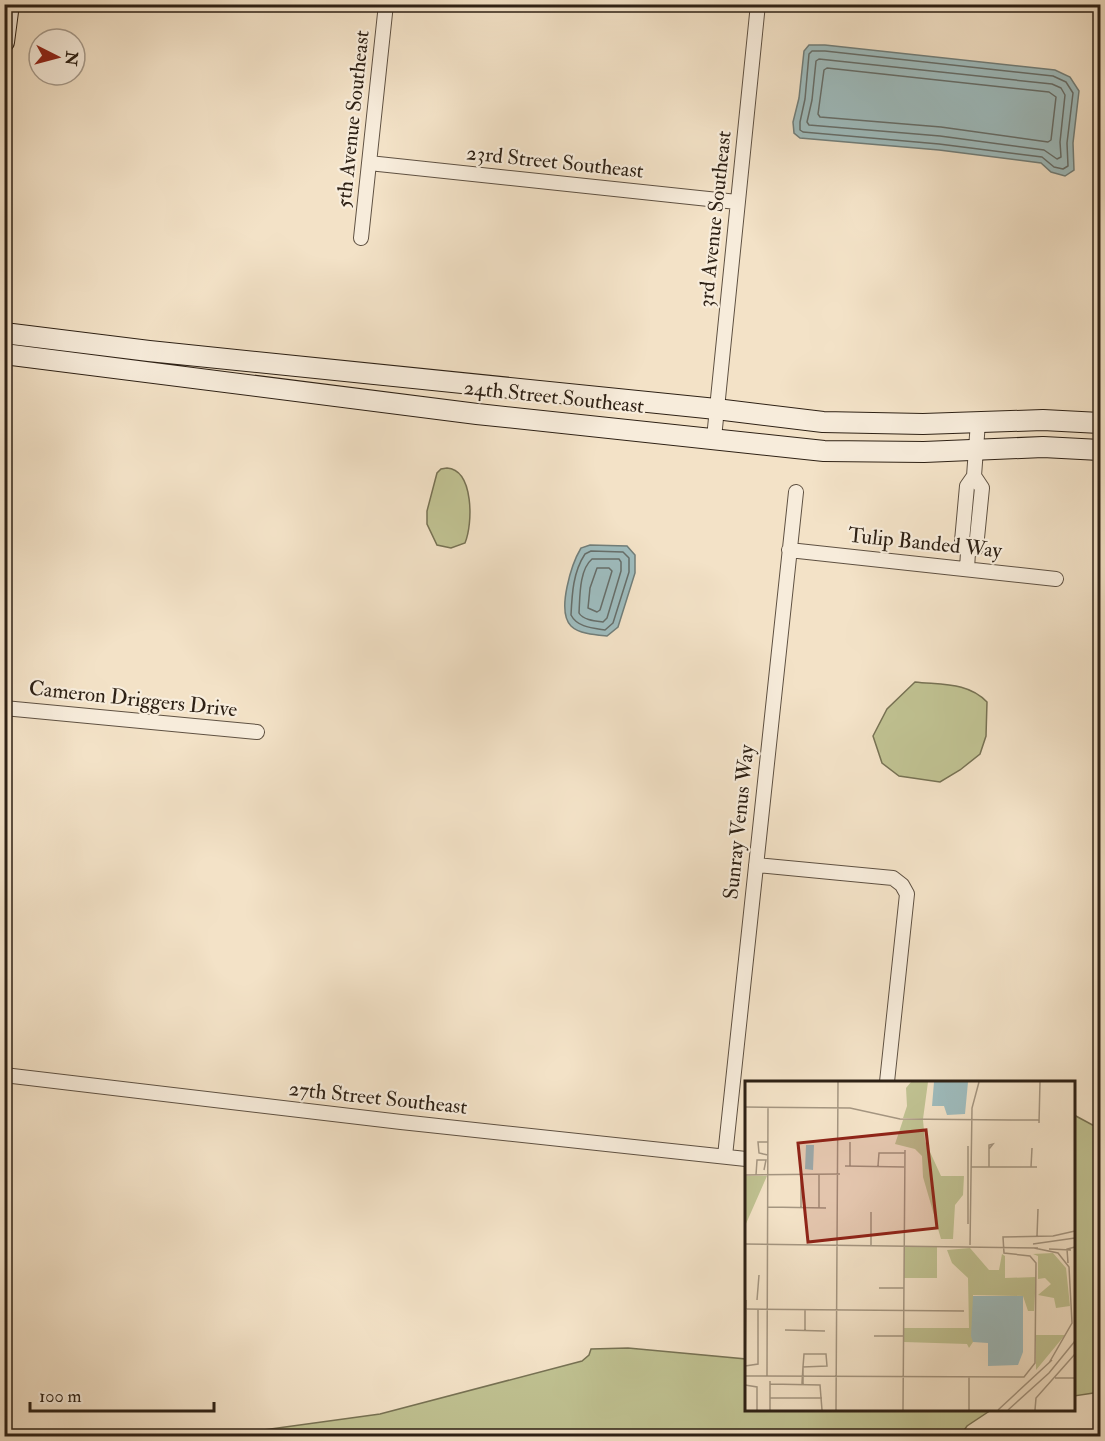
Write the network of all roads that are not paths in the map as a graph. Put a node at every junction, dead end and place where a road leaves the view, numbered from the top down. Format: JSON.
{"nodes":[{"id":1,"x":9,"y":4,"type":"edge"},
{"id":2,"x":386,"y":4,"type":"edge"},
{"id":3,"x":758,"y":4,"type":"edge"},
{"id":4,"x":4,"y":42,"type":"edge"},
{"id":5,"x":369,"y":163,"type":"junction"},
{"id":6,"x":737,"y":202,"type":"junction"},
{"id":7,"x":361,"y":237,"type":"dead end"},
{"id":8,"x":4,"y":333,"type":"edge"},
{"id":9,"x":4,"y":354,"type":"edge"},
{"id":10,"x":716,"y":409,"type":"junction"},
{"id":11,"x":978,"y":422,"type":"junction"},
{"id":12,"x":1101,"y":423,"type":"edge"},
{"id":13,"x":714,"y":438,"type":"junction"},
{"id":14,"x":975,"y":450,"type":"junction"},
{"id":15,"x":1101,"y":450,"type":"edge"},
{"id":16,"x":796,"y":492,"type":"dead end"},
{"id":17,"x":789,"y":550,"type":"junction"},
{"id":18,"x":967,"y":569,"type":"junction"},
{"id":19,"x":1056,"y":579,"type":"dead end"},
{"id":20,"x":4,"y":708,"type":"edge"},
{"id":21,"x":257,"y":732,"type":"dead end"},
{"id":22,"x":756,"y":865,"type":"junction"},
{"id":23,"x":4,"y":1075,"type":"edge"},
{"id":24,"x":887,"y":1081,"type":"edge"},
{"id":25,"x":725,"y":1156,"type":"junction"},
{"id":26,"x":745,"y":1159,"type":"edge"}],
"edges":[{"from":1,"to":4,"type":"street"},
{"from":2,"to":5,"type":"street","name":"5th Avenue Southeast"},
{"from":3,"to":6,"type":"street","name":"3rd Avenue Southeast"},
{"from":5,"to":6,"type":"street","name":"23rd Street Southeast"},
{"from":5,"to":7,"type":"street","name":"5th Avenue Southeast"},
{"from":6,"to":10,"type":"street","name":"3rd Avenue Southeast"},
{"from":8,"to":10,"type":"street","name":"24th Street Southeast"},
{"from":9,"to":13,"type":"street","name":"24th Street Southeast"},
{"from":10,"to":11,"type":"street","name":"24th Street Southeast"},
{"from":10,"to":13,"type":"street","name":"3rd Avenue Southeast"},
{"from":11,"to":12,"type":"street","name":"24th Street Southeast"},
{"from":11,"to":14,"type":"street"},
{"from":13,"to":14,"type":"street","name":"24th Street Southeast"},
{"from":14,"to":15,"type":"street","name":"24th Street Southeast"},
{"from":14,"to":18,"type":"street"},
{"from":16,"to":17,"type":"street","name":"Sunray Venus Way"},
{"from":17,"to":18,"type":"street","name":"Tulip Banded Way"},
{"from":17,"to":22,"type":"street","name":"Sunray Venus Way"},
{"from":18,"to":19,"type":"street","name":"Tulip Banded Way"},
{"from":20,"to":21,"type":"street","name":"Cameron Driggers Drive"},
{"from":22,"to":24,"type":"street"},
{"from":22,"to":25,"type":"street","name":"Sunray Venus Way"},
{"from":23,"to":25,"type":"street","name":"27th Street Southeast"},
{"from":25,"to":26,"type":"street","name":"27th Street Southeast"}]}
